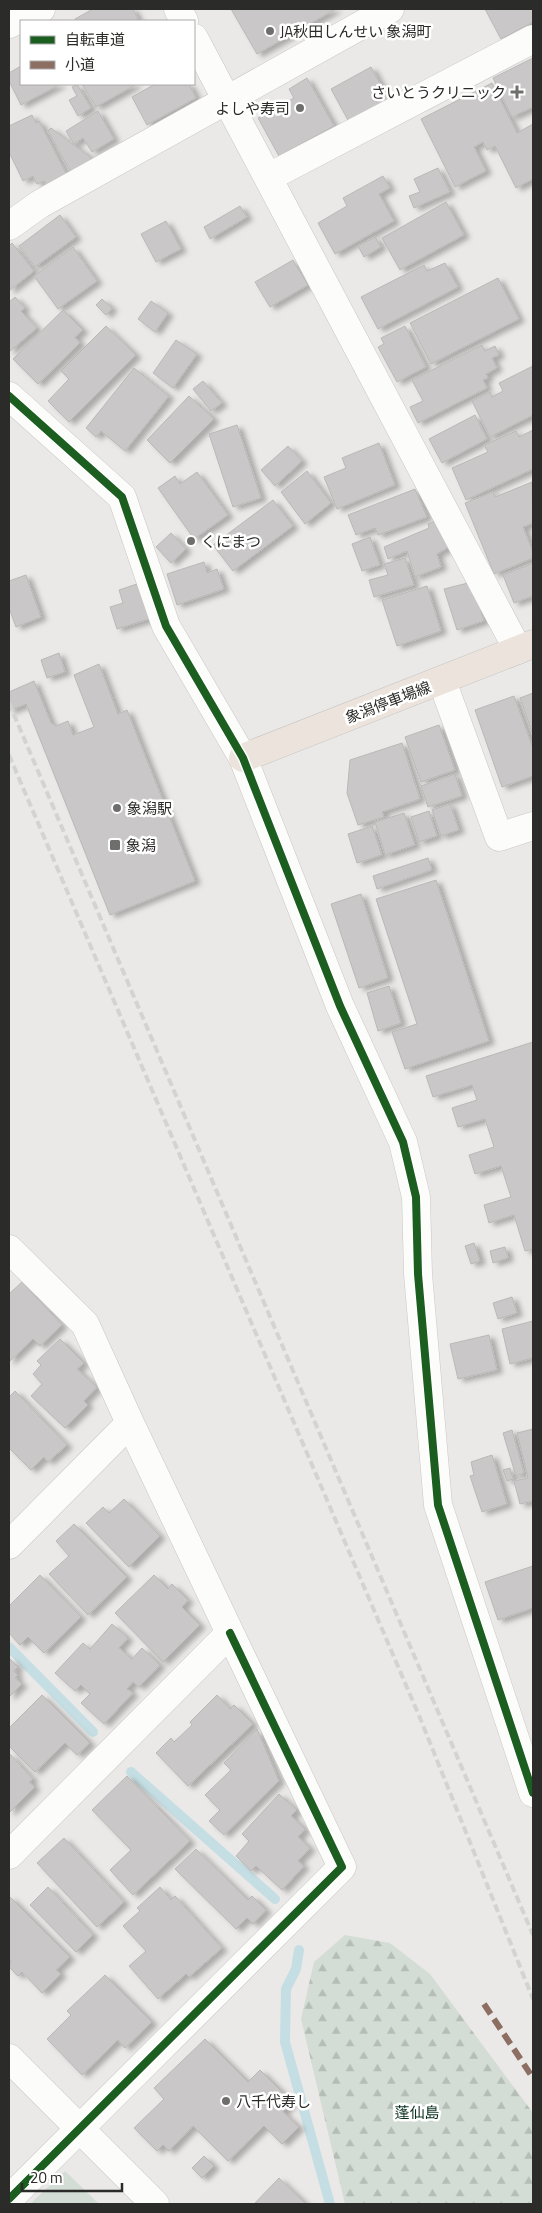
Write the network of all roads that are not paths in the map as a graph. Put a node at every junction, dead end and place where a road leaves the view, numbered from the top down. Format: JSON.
{"nodes":[{"id":1,"x":41,"y":9,"type":"edge"},
{"id":2,"x":390,"y":9,"type":"edge"},
{"id":3,"x":9,"y":24,"type":"edge"},
{"id":4,"x":533,"y":39,"type":"edge"},
{"id":5,"x":195,"y":40,"type":"edge"},
{"id":6,"x":227,"y":98,"type":"junction"},
{"id":7,"x":269,"y":177,"type":"junction"},
{"id":8,"x":9,"y":226,"type":"edge"},
{"id":9,"x":9,"y":396,"type":"edge"},
{"id":10,"x":526,"y":647,"type":"edge"},
{"id":11,"x":442,"y":682,"type":"junction"},
{"id":12,"x":243,"y":758,"type":"junction"},
{"id":13,"x":533,"y":826,"type":"edge"},
{"id":14,"x":9,"y":1249,"type":"edge"},
{"id":15,"x":130,"y":1423,"type":"junction"},
{"id":16,"x":9,"y":1545,"type":"edge"},
{"id":17,"x":230,"y":1633,"type":"junction"},
{"id":18,"x":533,"y":1793,"type":"edge"},
{"id":19,"x":9,"y":1855,"type":"edge"},
{"id":20,"x":9,"y":2058,"type":"edge"},
{"id":21,"x":80,"y":2129,"type":"junction"},
{"id":22,"x":9,"y":2199,"type":"edge"},
{"id":23,"x":155,"y":2204,"type":"edge"}],
"edges":[{"from":1,"to":3,"type":"street"},
{"from":2,"to":6,"type":"street"},
{"from":4,"to":7,"type":"street"},
{"from":5,"to":6,"type":"street"},
{"from":6,"to":7,"type":"street"},
{"from":6,"to":8,"type":"street"},
{"from":7,"to":10,"type":"street"},
{"from":9,"to":12,"type":"street"},
{"from":10,"to":11,"type":"main road","name":"象潟停車場線"},
{"from":11,"to":12,"type":"main road","name":"象潟停車場線"},
{"from":11,"to":13,"type":"street"},
{"from":12,"to":18,"type":"street"},
{"from":14,"to":15,"type":"street"},
{"from":15,"to":16,"type":"street"},
{"from":15,"to":17,"type":"street"},
{"from":17,"to":19,"type":"street"},
{"from":17,"to":21,"type":"street"},
{"from":20,"to":21,"type":"street"},
{"from":21,"to":22,"type":"street"},
{"from":21,"to":23,"type":"street"}]}
